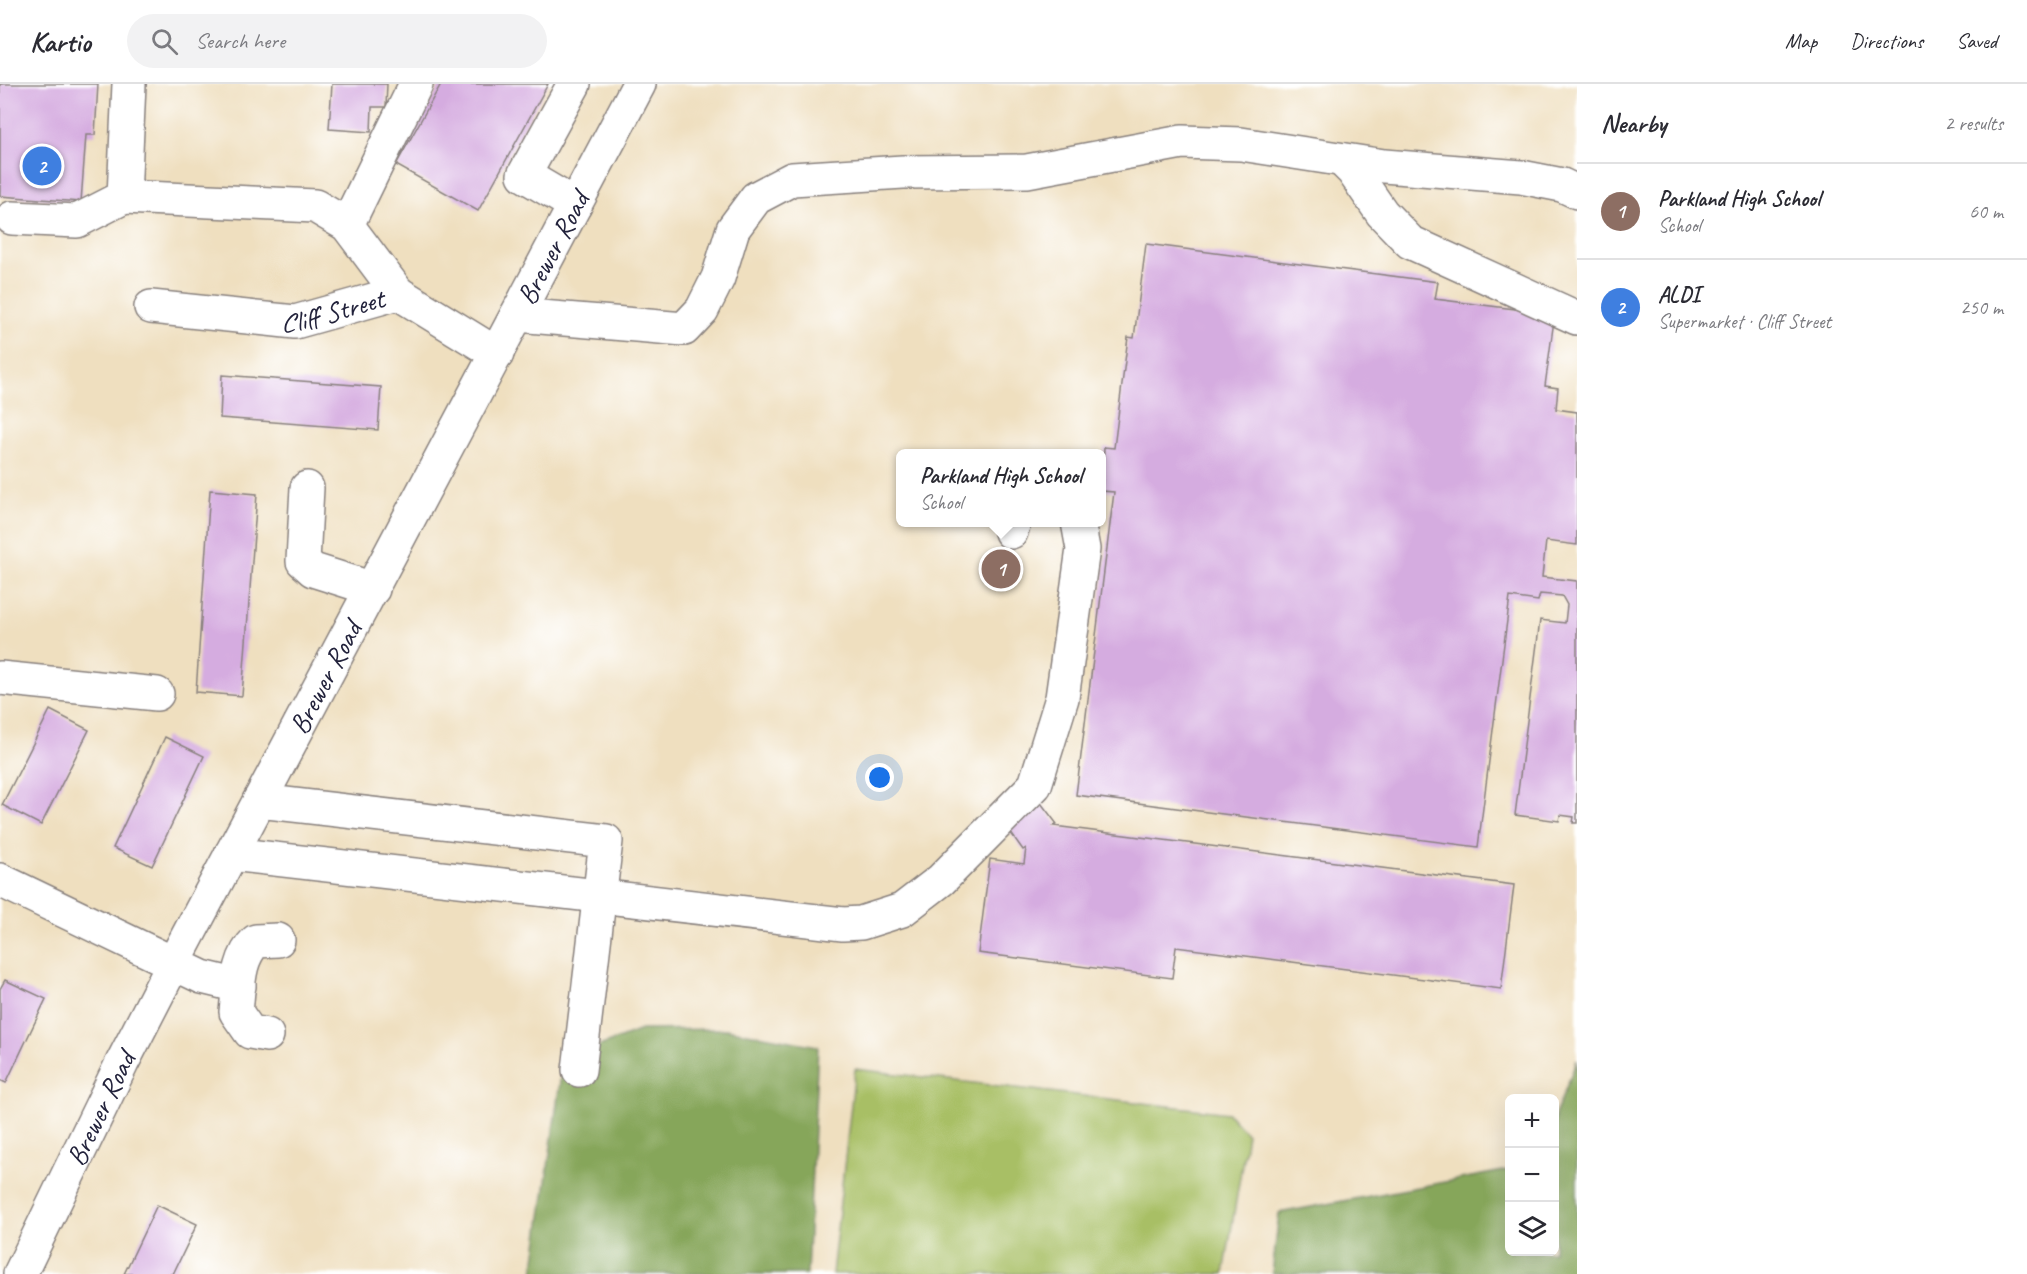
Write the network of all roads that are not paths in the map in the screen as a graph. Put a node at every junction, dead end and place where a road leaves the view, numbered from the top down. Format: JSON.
{"nodes":[{"id":1,"x":129,"y":84,"type":"edge"},
{"id":2,"x":416,"y":84,"type":"edge"},
{"id":3,"x":574,"y":84,"type":"edge"},
{"id":4,"x":639,"y":84,"type":"edge"},
{"id":5,"x":1342,"y":160,"type":"junction"},
{"id":6,"x":1577,"y":192,"type":"edge"},
{"id":7,"x":124,"y":197,"type":"junction"},
{"id":8,"x":575,"y":205,"type":"junction"},
{"id":9,"x":12,"y":218,"type":"dead end"},
{"id":10,"x":347,"y":225,"type":"junction"},
{"id":11,"x":398,"y":293,"type":"junction"},
{"id":12,"x":152,"y":307,"type":"dead end"},
{"id":13,"x":517,"y":315,"type":"junction"},
{"id":14,"x":1577,"y":318,"type":"edge"},
{"id":15,"x":497,"y":354,"type":"junction"},
{"id":16,"x":307,"y":488,"type":"dead end"},
{"id":17,"x":1078,"y":527,"type":"edge"},
{"id":18,"x":373,"y":589,"type":"junction"},
{"id":19,"x":0,"y":678,"type":"edge"},
{"id":20,"x":157,"y":694,"type":"dead end"},
{"id":21,"x":260,"y":801,"type":"junction"},
{"id":22,"x":231,"y":854,"type":"junction"},
{"id":23,"x":0,"y":880,"type":"edge"},
{"id":24,"x":599,"y":896,"type":"junction"},
{"id":25,"x":278,"y":940,"type":"dead end"},
{"id":26,"x":173,"y":964,"type":"junction"},
{"id":27,"x":239,"y":986,"type":"junction"},
{"id":28,"x":267,"y":1035,"type":"dead end"},
{"id":29,"x":579,"y":1070,"type":"dead end"},
{"id":30,"x":20,"y":1274,"type":"edge"}],
"edges":[{"from":1,"to":7,"type":"street"},
{"from":2,"to":10,"type":"street"},
{"from":3,"to":8,"type":"street"},
{"from":4,"to":8,"type":"street","name":"Brewer Road"},
{"from":5,"to":6,"type":"street"},
{"from":5,"to":13,"type":"street"},
{"from":5,"to":14,"type":"street"},
{"from":7,"to":9,"type":"street"},
{"from":7,"to":10,"type":"street"},
{"from":8,"to":13,"type":"street","name":"Brewer Road"},
{"from":10,"to":11,"type":"street"},
{"from":11,"to":12,"type":"street","name":"Cliff Street"},
{"from":11,"to":15,"type":"street","name":"Cliff Street"},
{"from":13,"to":15,"type":"street","name":"Brewer Road"},
{"from":15,"to":18,"type":"street","name":"Brewer Road"},
{"from":16,"to":18,"type":"street"},
{"from":17,"to":24,"type":"street"},
{"from":18,"to":21,"type":"street","name":"Brewer Road"},
{"from":19,"to":20,"type":"street"},
{"from":21,"to":22,"type":"street","name":"Brewer Road"},
{"from":21,"to":24,"type":"street"},
{"from":22,"to":24,"type":"street"},
{"from":22,"to":26,"type":"street","name":"Brewer Road"},
{"from":23,"to":26,"type":"street"},
{"from":24,"to":29,"type":"street"},
{"from":25,"to":27,"type":"street"},
{"from":26,"to":27,"type":"street"},
{"from":26,"to":30,"type":"street","name":"Brewer Road"},
{"from":27,"to":28,"type":"street"}]}
